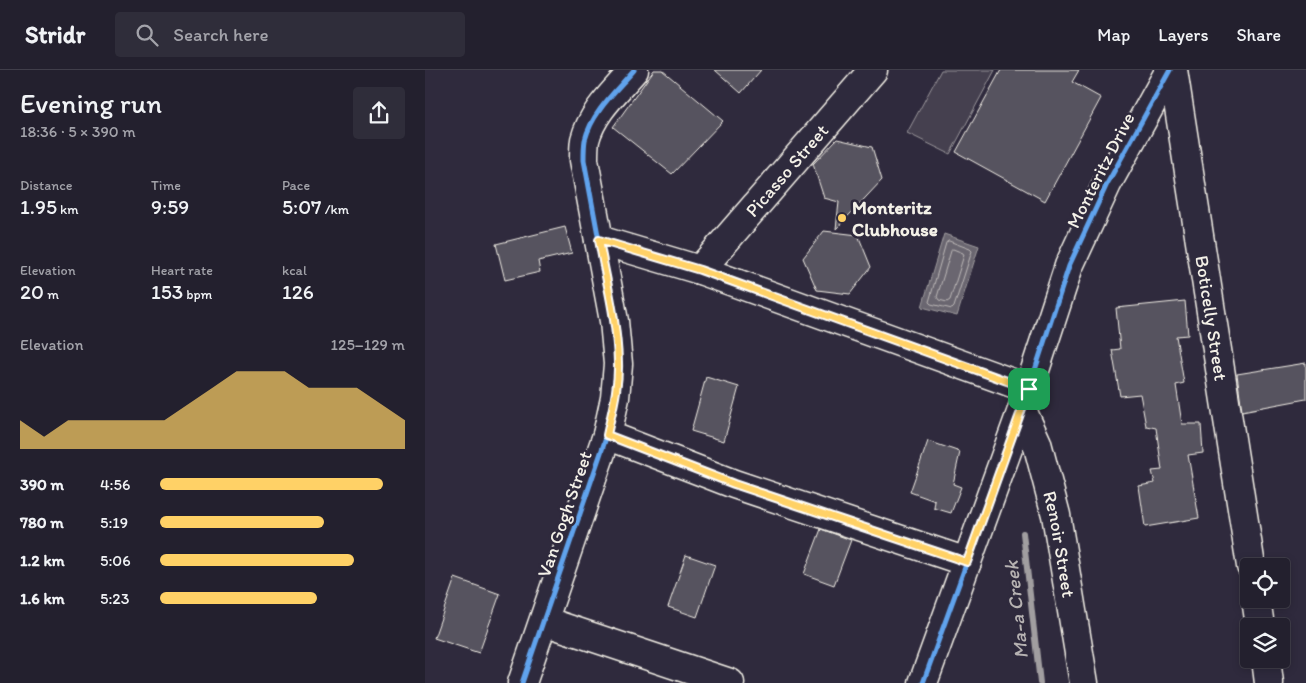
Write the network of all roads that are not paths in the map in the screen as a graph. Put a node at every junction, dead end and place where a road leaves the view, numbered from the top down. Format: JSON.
{"nodes":[{"id":1,"x":634,"y":70,"type":"edge"},
{"id":2,"x":873,"y":70,"type":"edge"},
{"id":3,"x":1171,"y":70,"type":"edge"},
{"id":4,"x":599,"y":240,"type":"junction"},
{"id":5,"x":700,"y":270,"type":"junction"},
{"id":6,"x":1025,"y":399,"type":"junction"},
{"id":7,"x":607,"y":435,"type":"junction"},
{"id":8,"x":1250,"y":558,"type":"edge"},
{"id":9,"x":967,"y":562,"type":"junction"},
{"id":10,"x":543,"y":621,"type":"junction"},
{"id":11,"x":1266,"y":668,"type":"edge"},
{"id":12,"x":723,"y":682,"type":"edge"},
{"id":13,"x":522,"y":683,"type":"edge"},
{"id":14,"x":923,"y":683,"type":"edge"},
{"id":15,"x":1084,"y":683,"type":"edge"},
{"id":16,"x":1269,"y":683,"type":"edge"}],
"edges":[{"from":1,"to":4,"type":"street","name":"Van Gogh Street"},
{"from":2,"to":5,"type":"street","name":"Picasso Street"},
{"from":3,"to":6,"type":"street","name":"Monteritz Drive"},
{"from":3,"to":8,"type":"street","name":"Boticelly Street"},
{"from":4,"to":5,"type":"street"},
{"from":4,"to":7,"type":"street","name":"Van Gogh Street"},
{"from":5,"to":6,"type":"street"},
{"from":6,"to":9,"type":"street","name":"Monteritz Drive"},
{"from":6,"to":15,"type":"street","name":"Renoir Street"},
{"from":7,"to":9,"type":"street"},
{"from":7,"to":10,"type":"street","name":"Van Gogh Street"},
{"from":9,"to":14,"type":"street","name":"Monteritz Drive"},
{"from":10,"to":12,"type":"street"},
{"from":10,"to":13,"type":"street","name":"Van Gogh Street"},
{"from":11,"to":16,"type":"street"}]}
